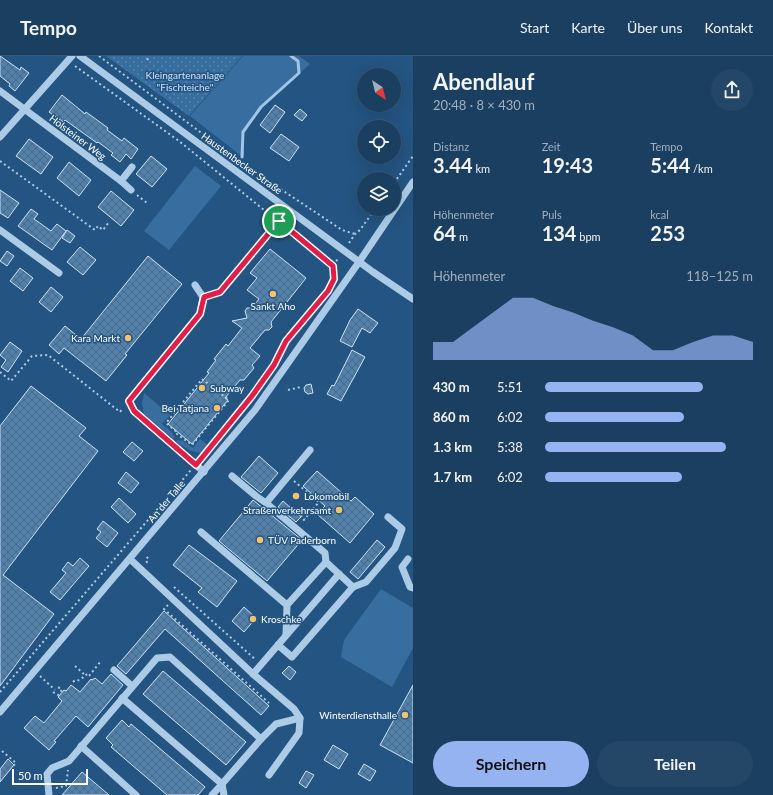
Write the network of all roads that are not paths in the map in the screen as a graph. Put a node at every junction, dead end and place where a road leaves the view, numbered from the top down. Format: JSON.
{"nodes":[{"id":1,"x":80,"y":56,"type":"edge"},
{"id":2,"x":69,"y":58,"type":"edge"},
{"id":3,"x":0,"y":91,"type":"edge"},
{"id":4,"x":24,"y":109,"type":"junction"},
{"id":5,"x":0,"y":137,"type":"edge"},
{"id":6,"x":132,"y":167,"type":"dead end"},
{"id":7,"x":121,"y":182,"type":"junction"},
{"id":8,"x":413,"y":182,"type":"edge"},
{"id":9,"x":131,"y":190,"type":"road end"},
{"id":10,"x":0,"y":230,"type":"edge"},
{"id":11,"x":360,"y":262,"type":"junction"},
{"id":12,"x":59,"y":272,"type":"dead end"},
{"id":13,"x":195,"y":285,"type":"dead end"},
{"id":14,"x":413,"y":299,"type":"edge"},
{"id":15,"x":310,"y":450,"type":"dead end"},
{"id":16,"x":204,"y":472,"type":"junction"},
{"id":17,"x":232,"y":476,"type":"dead end"},
{"id":18,"x":266,"y":503,"type":"junction"},
{"id":19,"x":388,"y":517,"type":"dead end"},
{"id":20,"x":202,"y":532,"type":"dead end"},
{"id":21,"x":130,"y":559,"type":"junction"},
{"id":22,"x":408,"y":559,"type":"dead end"},
{"id":23,"x":326,"y":562,"type":"junction"},
{"id":24,"x":339,"y":574,"type":"junction"},
{"id":25,"x":353,"y":587,"type":"junction"},
{"id":26,"x":413,"y":588,"type":"edge"},
{"id":27,"x":287,"y":605,"type":"junction"},
{"id":28,"x":286,"y":635,"type":"junction"},
{"id":29,"x":278,"y":645,"type":"junction"},
{"id":30,"x":114,"y":670,"type":"dead end"},
{"id":31,"x":253,"y":674,"type":"junction"},
{"id":32,"x":132,"y":686,"type":"junction"},
{"id":33,"x":122,"y":698,"type":"junction"},
{"id":34,"x":0,"y":712,"type":"edge"},
{"id":35,"x":300,"y":718,"type":"junction"},
{"id":36,"x":261,"y":739,"type":"junction"},
{"id":37,"x":81,"y":746,"type":"junction"},
{"id":38,"x":269,"y":775,"type":"dead end"},
{"id":39,"x":222,"y":784,"type":"junction"},
{"id":40,"x":48,"y":793,"type":"edge"},
{"id":41,"x":213,"y":794,"type":"edge"},
{"id":42,"x":136,"y":795,"type":"edge"},
{"id":43,"x":224,"y":795,"type":"edge"}],
"edges":[{"from":1,"to":11,"type":"street","name":"Haustenbecker Straße"},
{"from":2,"to":4,"type":"street"},
{"from":3,"to":4,"type":"street","name":"Holsteiner Weg"},
{"from":4,"to":5,"type":"street"},
{"from":4,"to":7,"type":"street","name":"Holsteiner Weg"},
{"from":6,"to":7,"type":"street"},
{"from":7,"to":9,"type":"street","name":"Holsteiner Weg"},
{"from":8,"to":11,"type":"street","name":"An der Talle"},
{"from":10,"to":12,"type":"street"},
{"from":11,"to":14,"type":"street","name":"Haustenbecker Straße"},
{"from":11,"to":16,"type":"street","name":"An der Talle"},
{"from":13,"to":16,"type":"street"},
{"from":15,"to":18,"type":"street"},
{"from":16,"to":21,"type":"street","name":"An der Talle"},
{"from":17,"to":18,"type":"street"},
{"from":18,"to":23,"type":"street"},
{"from":19,"to":25,"type":"street"},
{"from":20,"to":27,"type":"street"},
{"from":21,"to":31,"type":"street"},
{"from":21,"to":34,"type":"street","name":"An der Talle"},
{"from":22,"to":26,"type":"street"},
{"from":23,"to":24,"type":"street"},
{"from":23,"to":27,"type":"street"},
{"from":24,"to":25,"type":"street"},
{"from":24,"to":28,"type":"street"},
{"from":25,"to":29,"type":"street"},
{"from":27,"to":28,"type":"street"},
{"from":28,"to":29,"type":"street"},
{"from":29,"to":31,"type":"street"},
{"from":30,"to":32,"type":"street"},
{"from":31,"to":35,"type":"street"},
{"from":32,"to":33,"type":"street"},
{"from":32,"to":36,"type":"street"},
{"from":33,"to":37,"type":"street"},
{"from":33,"to":39,"type":"street"},
{"from":35,"to":36,"type":"street"},
{"from":35,"to":38,"type":"street"},
{"from":36,"to":39,"type":"street"},
{"from":37,"to":40,"type":"street"},
{"from":37,"to":42,"type":"street"},
{"from":39,"to":41,"type":"street"},
{"from":39,"to":43,"type":"street"}]}
